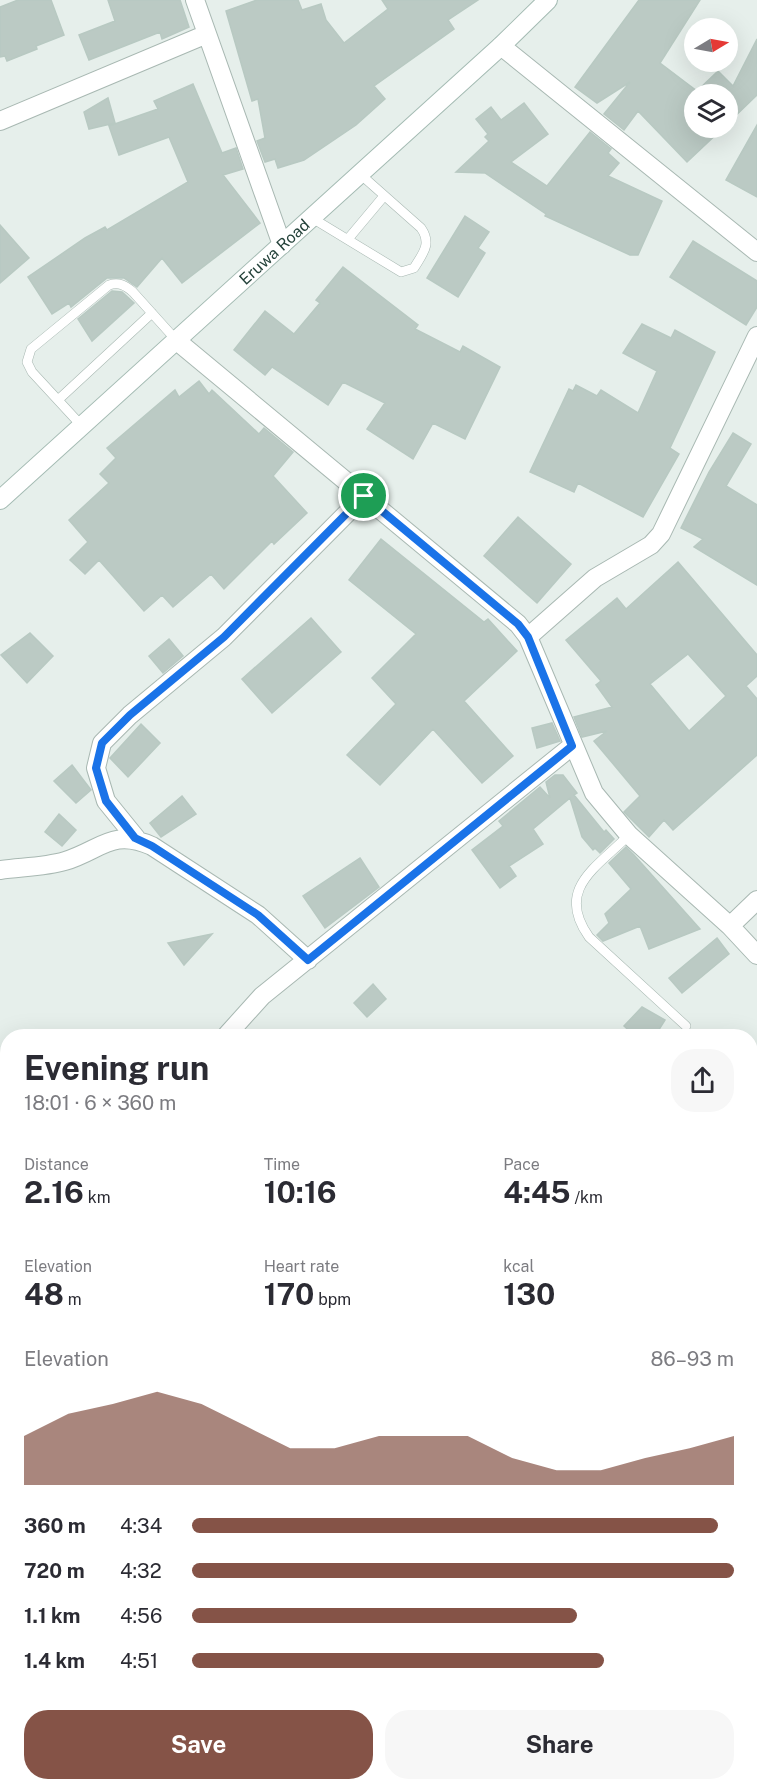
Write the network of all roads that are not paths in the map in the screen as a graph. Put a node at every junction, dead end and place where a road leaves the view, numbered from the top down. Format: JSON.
{"nodes":[{"id":1,"x":195,"y":0,"type":"edge"},
{"id":2,"x":548,"y":0,"type":"edge"},
{"id":3,"x":207,"y":34,"type":"junction"},
{"id":4,"x":501,"y":46,"type":"junction"},
{"id":5,"x":0,"y":121,"type":"edge"},
{"id":6,"x":360,"y":174,"type":"junction"},
{"id":7,"x":384,"y":196,"type":"junction"},
{"id":8,"x":312,"y":218,"type":"junction"},
{"id":9,"x":348,"y":239,"type":"junction"},
{"id":10,"x":282,"y":245,"type":"junction"},
{"id":11,"x":757,"y":252,"type":"edge"},
{"id":12,"x":152,"y":313,"type":"junction"},
{"id":13,"x":757,"y":336,"type":"edge"},
{"id":14,"x":177,"y":341,"type":"junction"},
{"id":15,"x":58,"y":400,"type":"junction"},
{"id":16,"x":80,"y":424,"type":"junction"},
{"id":17,"x":364,"y":496,"type":"junction"},
{"id":18,"x":0,"y":500,"type":"edge"},
{"id":19,"x":528,"y":637,"type":"junction"},
{"id":20,"x":572,"y":746,"type":"junction"},
{"id":21,"x":629,"y":835,"type":"junction"},
{"id":22,"x":135,"y":838,"type":"junction"},
{"id":23,"x":0,"y":870,"type":"edge"},
{"id":24,"x":757,"y":900,"type":"edge"},
{"id":25,"x":730,"y":926,"type":"junction"},
{"id":26,"x":757,"y":954,"type":"edge"},
{"id":27,"x":308,"y":960,"type":"junction"},
{"id":28,"x":686,"y":1026,"type":"dead end"},
{"id":29,"x":232,"y":1029,"type":"edge"}],
"edges":[{"from":1,"to":3,"type":"street"},
{"from":2,"to":4,"type":"street","name":"Eruwa Road"},
{"from":3,"to":5,"type":"street"},
{"from":3,"to":10,"type":"street"},
{"from":4,"to":6,"type":"street","name":"Eruwa Road"},
{"from":4,"to":11,"type":"street"},
{"from":6,"to":7,"type":"lane"},
{"from":6,"to":8,"type":"street","name":"Eruwa Road"},
{"from":7,"to":9,"type":"lane"},
{"from":7,"to":9,"type":"lane"},
{"from":8,"to":9,"type":"lane"},
{"from":8,"to":10,"type":"street","name":"Eruwa Road"},
{"from":10,"to":14,"type":"street","name":"Eruwa Road"},
{"from":12,"to":14,"type":"lane"},
{"from":12,"to":15,"type":"lane"},
{"from":12,"to":15,"type":"lane"},
{"from":13,"to":19,"type":"street"},
{"from":14,"to":16,"type":"street","name":"Eruwa Road"},
{"from":14,"to":17,"type":"street"},
{"from":15,"to":16,"type":"lane"},
{"from":16,"to":18,"type":"street","name":"Eruwa Road"},
{"from":17,"to":19,"type":"street"},
{"from":17,"to":22,"type":"street"},
{"from":19,"to":20,"type":"street"},
{"from":20,"to":21,"type":"street"},
{"from":20,"to":27,"type":"street"},
{"from":21,"to":25,"type":"street"},
{"from":21,"to":28,"type":"lane"},
{"from":22,"to":23,"type":"street"},
{"from":22,"to":27,"type":"street"},
{"from":24,"to":25,"type":"street"},
{"from":25,"to":26,"type":"street"},
{"from":27,"to":29,"type":"street"}]}
